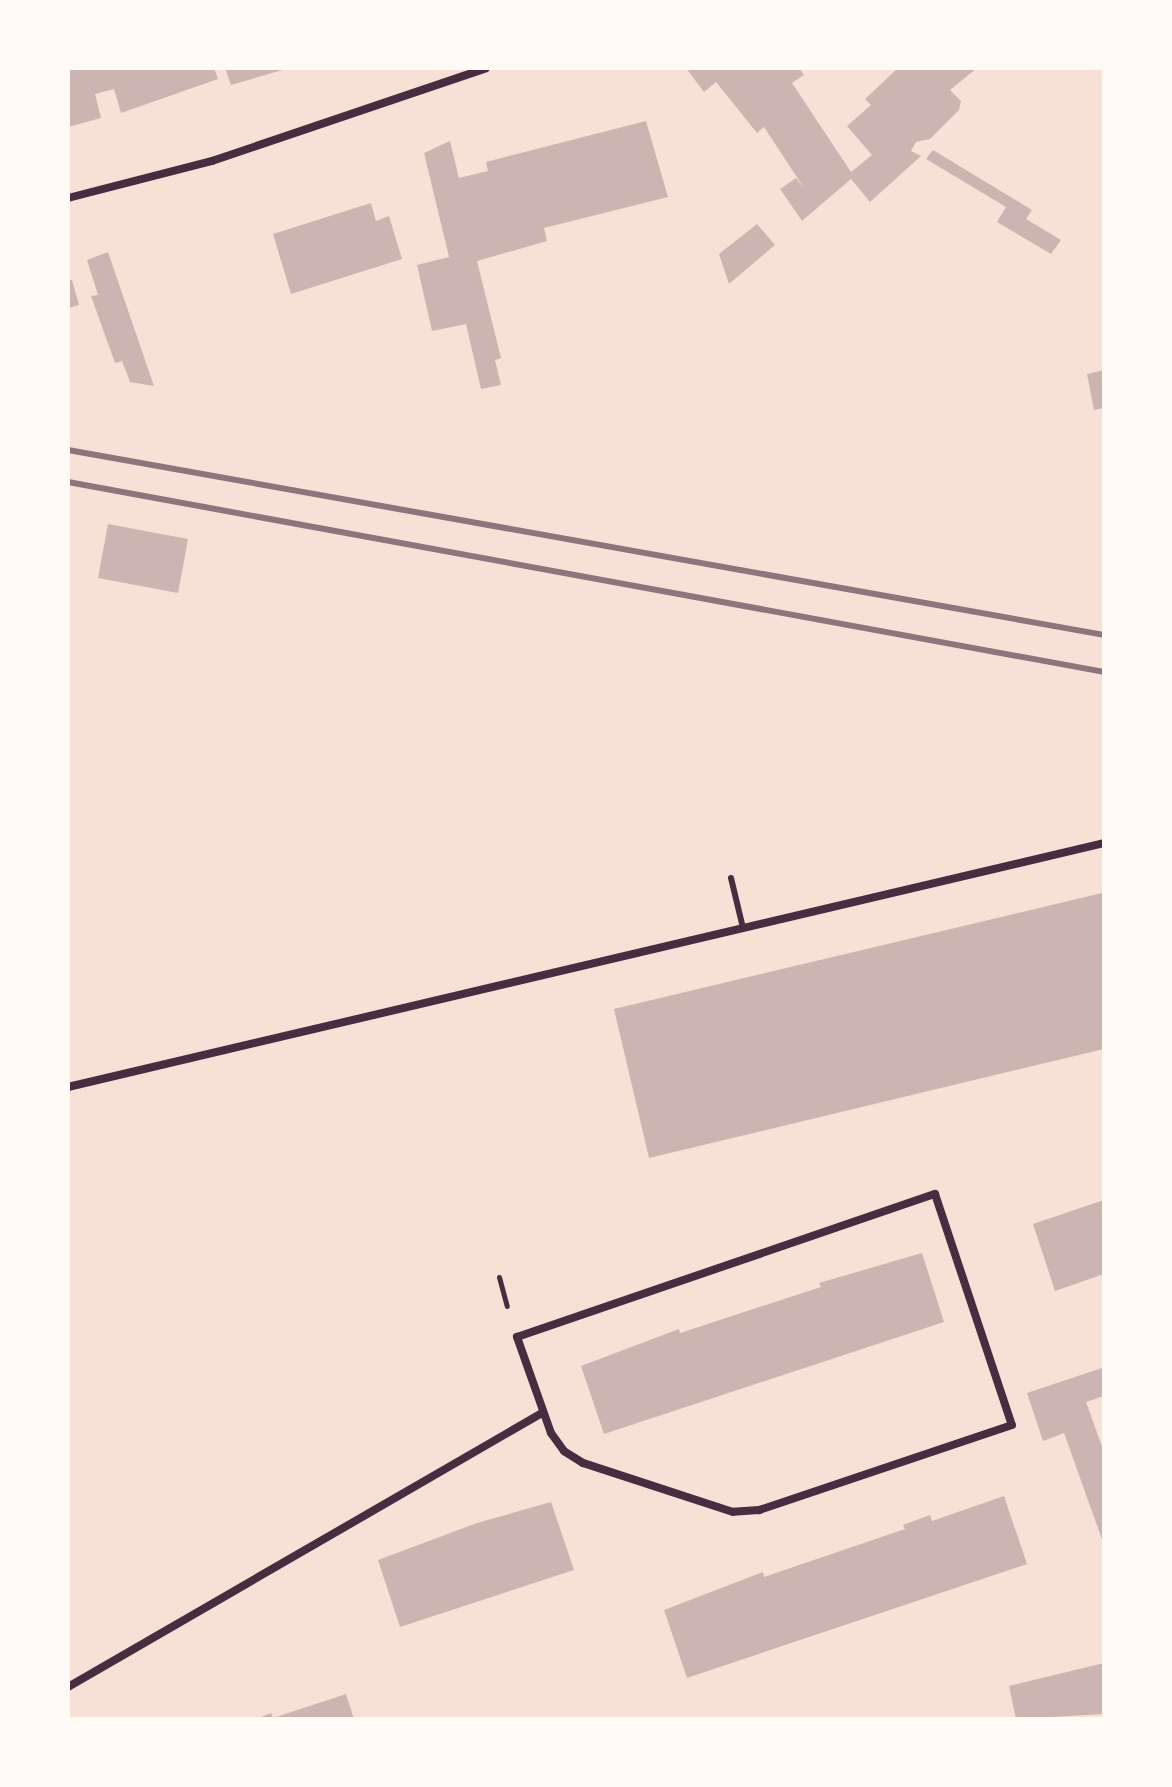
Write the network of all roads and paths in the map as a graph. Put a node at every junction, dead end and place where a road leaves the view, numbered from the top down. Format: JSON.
{"nodes":[{"id":1,"x":486,"y":68,"type":"edge"},
{"id":2,"x":68,"y":198,"type":"edge"},
{"id":3,"x":1104,"y":843,"type":"edge"},
{"id":4,"x":731,"y":878,"type":"dead end"},
{"id":5,"x":743,"y":928,"type":"junction"},
{"id":6,"x":68,"y":1087,"type":"edge"},
{"id":7,"x":542,"y":1413,"type":"junction"},
{"id":8,"x":68,"y":1687,"type":"edge"}],
"edges":[{"from":1,"to":2,"type":"street"},
{"from":3,"to":5,"type":"street"},
{"from":4,"to":5,"type":"lane"},
{"from":5,"to":6,"type":"street"},
{"from":7,"to":7,"type":"street"},
{"from":7,"to":8,"type":"street"}]}
